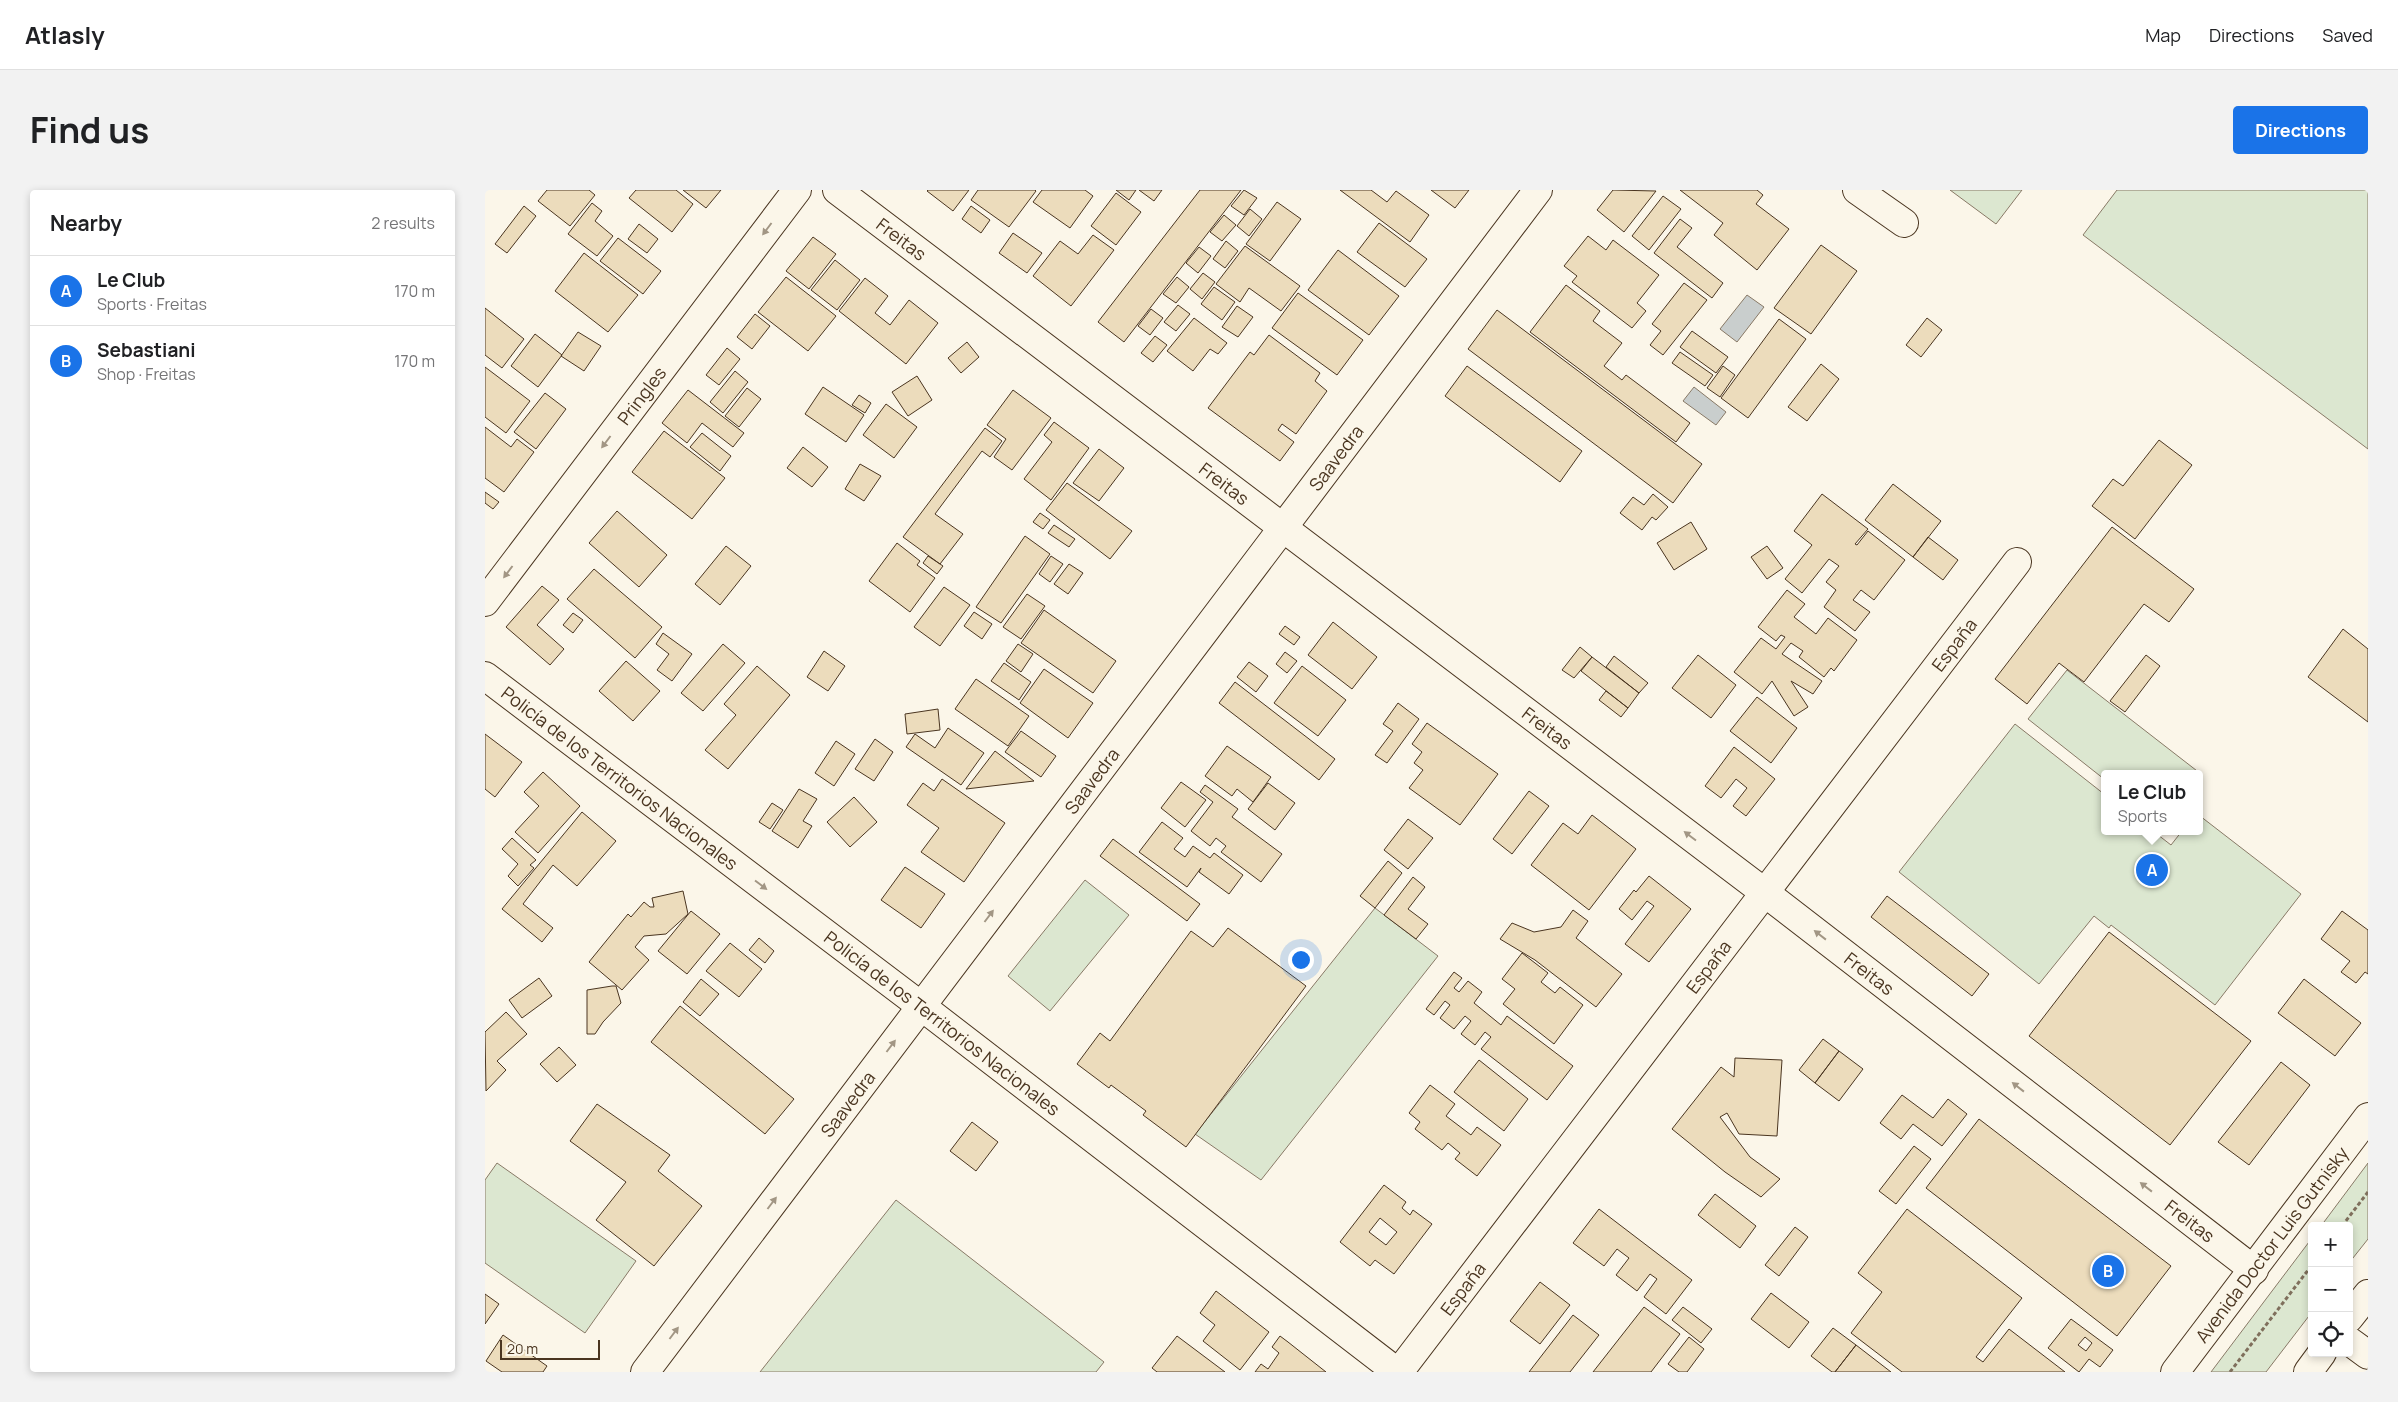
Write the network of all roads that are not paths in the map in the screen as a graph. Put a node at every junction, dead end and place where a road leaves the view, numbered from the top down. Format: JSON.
{"nodes":[{"id":1,"x":797,"y":190,"type":"edge"},
{"id":2,"x":837,"y":190,"type":"edge"},
{"id":3,"x":1538,"y":190,"type":"edge"},
{"id":4,"x":1857,"y":190,"type":"edge"},
{"id":5,"x":1904,"y":223,"type":"dead end"},
{"id":6,"x":1283,"y":528,"type":"junction"},
{"id":7,"x":2017,"y":562,"type":"dead end"},
{"id":8,"x":485,"y":602,"type":"edge"},
{"id":9,"x":485,"y":676,"type":"edge"},
{"id":10,"x":1765,"y":892,"type":"junction"},
{"id":11,"x":921,"y":1006,"type":"junction"},
{"id":12,"x":2368,"y":1117,"type":"edge"},
{"id":13,"x":2254,"y":1270,"type":"junction"},
{"id":14,"x":2368,"y":1294,"type":"edge"},
{"id":15,"x":2353,"y":1313,"type":"edge"},
{"id":16,"x":2353,"y":1344,"type":"edge"},
{"id":17,"x":2368,"y":1355,"type":"edge"},
{"id":18,"x":2320,"y":1357,"type":"edge"},
{"id":19,"x":645,"y":1372,"type":"edge"},
{"id":20,"x":1398,"y":1372,"type":"edge"},
{"id":21,"x":2175,"y":1372,"type":"edge"},
{"id":22,"x":2308,"y":1372,"type":"edge"}],
"edges":[{"from":1,"to":8,"type":"street","name":"Pringles","one_way":true},
{"from":2,"to":6,"type":"street","name":"Freitas"},
{"from":3,"to":6,"type":"street","name":"Saavedra"},
{"from":4,"to":5,"type":"street"},
{"from":10,"to":6,"type":"street","name":"Freitas","one_way":true},
{"from":11,"to":6,"type":"street","name":"Saavedra","one_way":true},
{"from":7,"to":10,"type":"street","name":"España"},
{"from":9,"to":11,"type":"street","name":"Policía de los Territorios Nacionales","one_way":true},
{"from":13,"to":10,"type":"street","name":"Freitas","one_way":true},
{"from":10,"to":20,"type":"street","name":"España"},
{"from":19,"to":11,"type":"street","name":"Saavedra","one_way":true},
{"from":11,"to":20,"type":"street","name":"Policía de los Territorios Nacionales"},
{"from":12,"to":13,"type":"street","name":"Avenida Doctor Luis Gutnisky"},
{"from":13,"to":21,"type":"street","name":"Avenida Doctor Luis Gutnisky"},
{"from":14,"to":15,"type":"street"},
{"from":16,"to":17,"type":"street"},
{"from":18,"to":22,"type":"street"}]}
